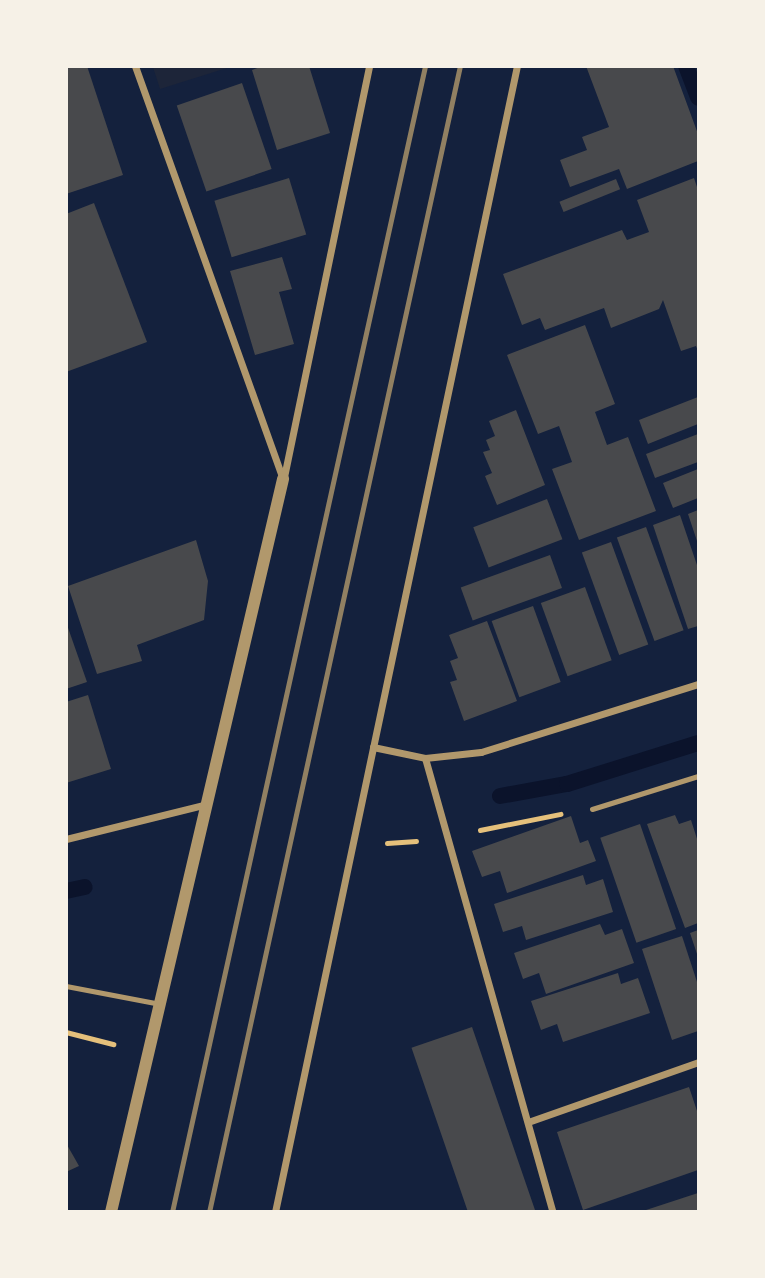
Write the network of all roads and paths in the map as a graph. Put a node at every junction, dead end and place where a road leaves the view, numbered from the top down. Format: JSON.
{"nodes":[{"id":1,"x":135,"y":66,"type":"edge"},
{"id":2,"x":369,"y":66,"type":"edge"},
{"id":3,"x":517,"y":66,"type":"edge"},
{"id":4,"x":283,"y":479,"type":"junction"},
{"id":5,"x":698,"y":684,"type":"edge"},
{"id":6,"x":373,"y":747,"type":"junction"},
{"id":7,"x":425,"y":758,"type":"junction"},
{"id":8,"x":698,"y":776,"type":"edge"},
{"id":9,"x":207,"y":804,"type":"junction"},
{"id":10,"x":592,"y":809,"type":"dead end"},
{"id":11,"x":66,"y":839,"type":"edge"},
{"id":12,"x":66,"y":986,"type":"edge"},
{"id":13,"x":162,"y":1004,"type":"junction"},
{"id":14,"x":66,"y":1032,"type":"edge"},
{"id":15,"x":117,"y":1045,"type":"dead end"},
{"id":16,"x":698,"y":1062,"type":"edge"},
{"id":17,"x":528,"y":1122,"type":"junction"},
{"id":18,"x":111,"y":1212,"type":"edge"},
{"id":19,"x":275,"y":1212,"type":"edge"},
{"id":20,"x":554,"y":1212,"type":"edge"}],
"edges":[{"from":1,"to":4,"type":"street"},
{"from":2,"to":4,"type":"street"},
{"from":3,"to":6,"type":"street"},
{"from":4,"to":9,"type":"street"},
{"from":5,"to":7,"type":"street"},
{"from":6,"to":7,"type":"street"},
{"from":6,"to":19,"type":"street"},
{"from":7,"to":17,"type":"street"},
{"from":8,"to":10,"type":"lane"},
{"from":9,"to":11,"type":"street"},
{"from":9,"to":13,"type":"street"},
{"from":12,"to":13,"type":"lane"},
{"from":13,"to":18,"type":"street"},
{"from":14,"to":15,"type":"path"},
{"from":16,"to":17,"type":"street"},
{"from":17,"to":20,"type":"street"}]}
